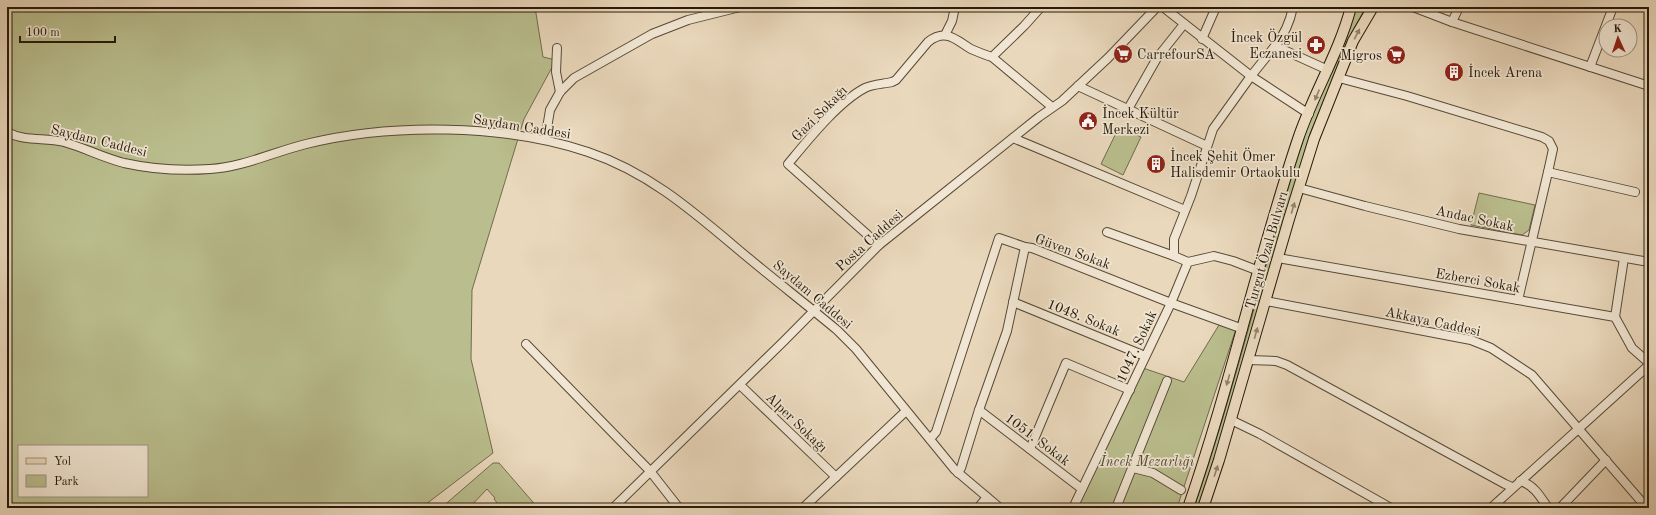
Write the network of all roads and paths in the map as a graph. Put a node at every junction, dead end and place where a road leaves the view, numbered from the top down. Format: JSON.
{"nodes":[{"id":1,"x":740,"y":7,"type":"edge"},
{"id":2,"x":955,"y":7,"type":"edge"},
{"id":3,"x":1041,"y":7,"type":"edge"},
{"id":4,"x":1157,"y":7,"type":"edge"},
{"id":5,"x":1163,"y":7,"type":"edge"},
{"id":6,"x":1216,"y":7,"type":"edge"},
{"id":7,"x":1294,"y":7,"type":"edge"},
{"id":8,"x":1351,"y":7,"type":"edge"},
{"id":9,"x":1373,"y":7,"type":"edge"},
{"id":10,"x":1413,"y":7,"type":"edge"},
{"id":11,"x":1459,"y":7,"type":"edge"},
{"id":12,"x":1613,"y":7,"type":"edge"},
{"id":13,"x":1452,"y":22,"type":"junction"},
{"id":14,"x":1184,"y":24,"type":"junction"},
{"id":15,"x":945,"y":35,"type":"junction"},
{"id":16,"x":1202,"y":39,"type":"junction"},
{"id":17,"x":1275,"y":46,"type":"junction"},
{"id":18,"x":557,"y":48,"type":"dead end"},
{"id":19,"x":992,"y":57,"type":"junction"},
{"id":20,"x":1590,"y":67,"type":"junction"},
{"id":21,"x":1328,"y":70,"type":"junction"},
{"id":22,"x":1250,"y":76,"type":"junction"},
{"id":23,"x":1339,"y":78,"type":"junction"},
{"id":24,"x":1078,"y":86,"type":"junction"},
{"id":25,"x":1649,"y":86,"type":"edge"},
{"id":26,"x":560,"y":92,"type":"junction"},
{"id":27,"x":1052,"y":107,"type":"junction"},
{"id":28,"x":1128,"y":109,"type":"junction"},
{"id":29,"x":1309,"y":114,"type":"junction"},
{"id":30,"x":7,"y":132,"type":"edge"},
{"id":31,"x":1013,"y":138,"type":"junction"},
{"id":32,"x":546,"y":140,"type":"junction"},
{"id":33,"x":1207,"y":146,"type":"junction"},
{"id":34,"x":1548,"y":172,"type":"junction"},
{"id":35,"x":1299,"y":188,"type":"junction"},
{"id":36,"x":1636,"y":192,"type":"dead end"},
{"id":37,"x":1185,"y":210,"type":"junction"},
{"id":38,"x":1107,"y":232,"type":"dead end"},
{"id":39,"x":1530,"y":242,"type":"junction"},
{"id":40,"x":879,"y":245,"type":"junction"},
{"id":41,"x":1025,"y":247,"type":"junction"},
{"id":42,"x":1174,"y":256,"type":"junction"},
{"id":43,"x":1278,"y":258,"type":"junction"},
{"id":44,"x":1624,"y":258,"type":"junction"},
{"id":45,"x":1188,"y":262,"type":"junction"},
{"id":46,"x":1649,"y":262,"type":"edge"},
{"id":47,"x":1259,"y":272,"type":"junction"},
{"id":48,"x":1518,"y":300,"type":"junction"},
{"id":49,"x":1266,"y":301,"type":"junction"},
{"id":50,"x":1013,"y":302,"type":"junction"},
{"id":51,"x":1171,"y":303,"type":"junction"},
{"id":52,"x":813,"y":311,"type":"junction"},
{"id":53,"x":1615,"y":317,"type":"junction"},
{"id":54,"x":1242,"y":329,"type":"junction"},
{"id":55,"x":526,"y":344,"type":"dead end"},
{"id":56,"x":1145,"y":356,"type":"junction"},
{"id":57,"x":1248,"y":360,"type":"junction"},
{"id":58,"x":1649,"y":364,"type":"edge"},
{"id":59,"x":1167,"y":381,"type":"dead end"},
{"id":60,"x":740,"y":385,"type":"junction"},
{"id":61,"x":1130,"y":390,"type":"junction"},
{"id":62,"x":979,"y":410,"type":"junction"},
{"id":63,"x":906,"y":411,"type":"junction"},
{"id":64,"x":1231,"y":420,"type":"junction"},
{"id":65,"x":1580,"y":428,"type":"junction"},
{"id":66,"x":930,"y":440,"type":"junction"},
{"id":67,"x":1030,"y":449,"type":"junction"},
{"id":68,"x":1606,"y":460,"type":"junction"},
{"id":69,"x":1133,"y":468,"type":"junction"},
{"id":70,"x":650,"y":471,"type":"junction"},
{"id":71,"x":958,"y":473,"type":"junction"},
{"id":72,"x":836,"y":477,"type":"junction"},
{"id":73,"x":1520,"y":481,"type":"junction"},
{"id":74,"x":1512,"y":487,"type":"junction"},
{"id":75,"x":1082,"y":489,"type":"junction"},
{"id":76,"x":1181,"y":490,"type":"dead end"},
{"id":77,"x":987,"y":498,"type":"junction"},
{"id":78,"x":613,"y":508,"type":"edge"},
{"id":79,"x":679,"y":508,"type":"edge"},
{"id":80,"x":803,"y":508,"type":"edge"},
{"id":81,"x":978,"y":508,"type":"edge"},
{"id":82,"x":1000,"y":508,"type":"edge"},
{"id":83,"x":1073,"y":508,"type":"edge"},
{"id":84,"x":1116,"y":508,"type":"edge"},
{"id":85,"x":1188,"y":508,"type":"edge"},
{"id":86,"x":1203,"y":508,"type":"edge"},
{"id":87,"x":1391,"y":508,"type":"edge"},
{"id":88,"x":1490,"y":508,"type":"edge"},
{"id":89,"x":1548,"y":508,"type":"edge"},
{"id":90,"x":1560,"y":508,"type":"edge"},
{"id":91,"x":1647,"y":508,"type":"edge"}],
"edges":[{"from":1,"to":26,"type":"street"},
{"from":2,"to":15,"type":"street"},
{"from":3,"to":19,"type":"street"},
{"from":4,"to":24,"type":"street","name":"Posta Caddesi"},
{"from":5,"to":14,"type":"street"},
{"from":6,"to":16,"type":"street"},
{"from":7,"to":17,"type":"street"},
{"from":8,"to":21,"type":"main road","name":"Turgut Özal Bulvarı"},
{"from":23,"to":9,"type":"main road","name":"Turgut Özal Bulvarı","one_way":true},
{"from":10,"to":13,"type":"street"},
{"from":11,"to":13,"type":"street"},
{"from":12,"to":20,"type":"street"},
{"from":13,"to":20,"type":"street"},
{"from":14,"to":16,"type":"street"},
{"from":14,"to":28,"type":"street"},
{"from":15,"to":19,"type":"street"},
{"from":15,"to":40,"type":"street","name":"Gazi Sokağı"},
{"from":16,"to":22,"type":"street"},
{"from":17,"to":21,"type":"street"},
{"from":17,"to":22,"type":"street"},
{"from":18,"to":26,"type":"street"},
{"from":19,"to":27,"type":"street"},
{"from":20,"to":25,"type":"street"},
{"from":21,"to":29,"type":"main road","name":"Turgut Özal Bulvarı","one_way":true},
{"from":22,"to":29,"type":"street"},
{"from":22,"to":33,"type":"street"},
{"from":23,"to":34,"type":"street"},
{"from":23,"to":35,"type":"main road","name":"Turgut Özal Bulvarı"},
{"from":24,"to":27,"type":"street","name":"Posta Caddesi"},
{"from":24,"to":28,"type":"street"},
{"from":26,"to":32,"type":"street"},
{"from":27,"to":31,"type":"street","name":"Posta Caddesi"},
{"from":28,"to":33,"type":"street"},
{"from":29,"to":47,"type":"main road","name":"Turgut Özal Bulvarı"},
{"from":30,"to":32,"type":"street","name":"Saydam Caddesi"},
{"from":31,"to":37,"type":"street"},
{"from":31,"to":40,"type":"street","name":"Posta Caddesi"},
{"from":32,"to":52,"type":"street","name":"Saydam Caddesi"},
{"from":33,"to":37,"type":"street"},
{"from":34,"to":36,"type":"street"},
{"from":34,"to":39,"type":"street"},
{"from":35,"to":39,"type":"street","name":"Andac Sokak"},
{"from":43,"to":35,"type":"main road","name":"Turgut Özal Bulvarı","one_way":true},
{"from":37,"to":42,"type":"street"},
{"from":38,"to":42,"type":"street"},
{"from":39,"to":44,"type":"street","name":"Andac Sokak"},
{"from":39,"to":48,"type":"street"},
{"from":40,"to":52,"type":"street","name":"Posta Caddesi"},
{"from":41,"to":50,"type":"street","name":"Güven Sokak"},
{"from":41,"to":51,"type":"street","name":"Güven Sokak"},
{"from":41,"to":66,"type":"street"},
{"from":42,"to":45,"type":"street"},
{"from":43,"to":48,"type":"street","name":"Ezberci Sokak"},
{"from":43,"to":49,"type":"main road","name":"Turgut Özal Bulvarı"},
{"from":44,"to":46,"type":"street","name":"Andac Sokak"},
{"from":44,"to":53,"type":"street"},
{"from":45,"to":47,"type":"street"},
{"from":45,"to":51,"type":"street","name":"1047. Sokak"},
{"from":47,"to":54,"type":"main road","name":"Turgut Özal Bulvarı"},
{"from":48,"to":53,"type":"street","name":"Ezberci Sokak"},
{"from":57,"to":49,"type":"main road","name":"Turgut Özal Bulvarı","one_way":true},
{"from":49,"to":65,"type":"street","name":"Akkaya Caddesi"},
{"from":50,"to":56,"type":"street","name":"1048. Sokak"},
{"from":50,"to":62,"type":"street","name":"Güven Sokak"},
{"from":51,"to":54,"type":"street","name":"Güven Sokak"},
{"from":51,"to":56,"type":"street","name":"1047. Sokak"},
{"from":52,"to":60,"type":"street","name":"Posta Caddesi"},
{"from":52,"to":63,"type":"street","name":"Saydam Caddesi"},
{"from":53,"to":58,"type":"street"},
{"from":54,"to":85,"type":"main road","name":"Turgut Özal Bulvarı","one_way":true},
{"from":55,"to":70,"type":"street"},
{"from":56,"to":61,"type":"street","name":"1047. Sokak"},
{"from":57,"to":64,"type":"main road","name":"Turgut Özal Bulvarı"},
{"from":57,"to":74,"type":"street"},
{"from":58,"to":65,"type":"street"},
{"from":59,"to":69,"type":"street"},
{"from":60,"to":70,"type":"street","name":"Posta Caddesi"},
{"from":60,"to":72,"type":"street","name":"Alper Sokağı"},
{"from":61,"to":67,"type":"street"},
{"from":61,"to":75,"type":"street","name":"1047. Sokak"},
{"from":62,"to":67,"type":"street","name":"1051. Sokak"},
{"from":62,"to":71,"type":"street","name":"Güven Sokak"},
{"from":63,"to":66,"type":"street","name":"Saydam Caddesi"},
{"from":63,"to":72,"type":"street"},
{"from":86,"to":64,"type":"main road","name":"Turgut Özal Bulvarı","one_way":true},
{"from":64,"to":87,"type":"street"},
{"from":65,"to":68,"type":"street","name":"Akkaya Caddesi"},
{"from":65,"to":73,"type":"street"},
{"from":66,"to":71,"type":"street","name":"Saydam Caddesi"},
{"from":67,"to":75,"type":"street","name":"1051. Sokak"},
{"from":68,"to":90,"type":"street"},
{"from":68,"to":91,"type":"street","name":"Akkaya Caddesi"},
{"from":69,"to":76,"type":"street"},
{"from":69,"to":84,"type":"street"},
{"from":70,"to":78,"type":"street","name":"Posta Caddesi"},
{"from":70,"to":79,"type":"street"},
{"from":71,"to":77,"type":"street","name":"Saydam Caddesi"},
{"from":72,"to":80,"type":"street"},
{"from":73,"to":74,"type":"street"},
{"from":73,"to":89,"type":"street"},
{"from":74,"to":88,"type":"street"},
{"from":75,"to":83,"type":"street","name":"1047. Sokak"},
{"from":77,"to":81,"type":"street"},
{"from":77,"to":82,"type":"street","name":"Saydam Caddesi"}]}
